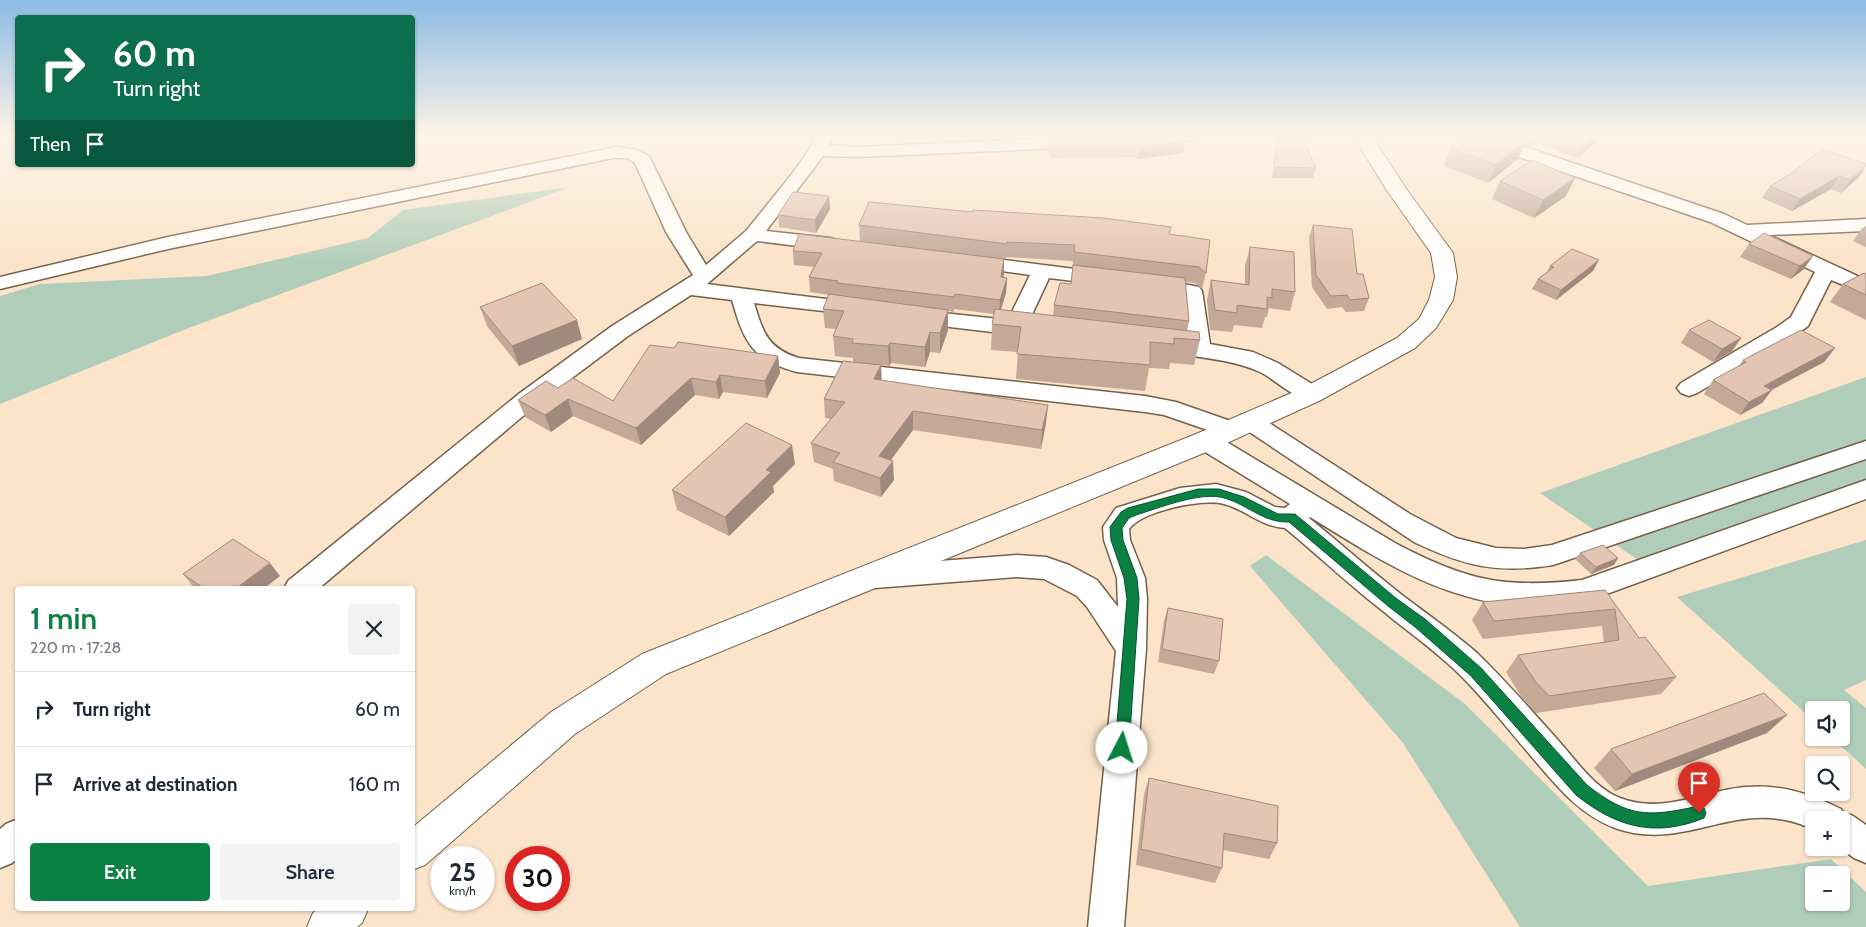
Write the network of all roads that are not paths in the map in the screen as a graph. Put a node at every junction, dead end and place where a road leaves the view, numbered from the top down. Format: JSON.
{"nodes":[{"id":1,"x":476,"y":179,"type":"edge"},
{"id":2,"x":652,"y":179,"type":"edge"},
{"id":3,"x":797,"y":179,"type":"edge"},
{"id":4,"x":1390,"y":179,"type":"edge"},
{"id":5,"x":1614,"y":179,"type":"edge"},
{"id":6,"x":1866,"y":225,"type":"edge"},
{"id":7,"x":1745,"y":230,"type":"junction"},
{"id":8,"x":753,"y":235,"type":"junction"},
{"id":9,"x":852,"y":246,"type":"edge"},
{"id":10,"x":957,"y":260,"type":"edge"},
{"id":11,"x":1826,"y":270,"type":"junction"},
{"id":12,"x":1042,"y":271,"type":"junction"},
{"id":13,"x":0,"y":283,"type":"edge"},
{"id":14,"x":695,"y":283,"type":"junction"},
{"id":15,"x":1866,"y":288,"type":"edge"},
{"id":16,"x":741,"y":295,"type":"junction"},
{"id":17,"x":1015,"y":328,"type":"junction"},
{"id":18,"x":1051,"y":332,"type":"edge"},
{"id":19,"x":1143,"y":342,"type":"edge"},
{"id":20,"x":1199,"y":349,"type":"junction"},
{"id":21,"x":1689,"y":388,"type":"dead end"},
{"id":22,"x":1312,"y":394,"type":"junction"},
{"id":23,"x":1240,"y":426,"type":"junction"},
{"id":24,"x":1206,"y":441,"type":"junction"},
{"id":25,"x":1866,"y":450,"type":"edge"},
{"id":26,"x":1310,"y":461,"type":"junction"},
{"id":27,"x":1272,"y":481,"type":"junction"},
{"id":28,"x":1866,"y":489,"type":"edge"},
{"id":29,"x":1300,"y":510,"type":"junction"},
{"id":30,"x":1673,"y":515,"type":"junction"},
{"id":31,"x":1709,"y":546,"type":"junction"},
{"id":32,"x":863,"y":578,"type":"junction"},
{"id":33,"x":302,"y":586,"type":"edge"},
{"id":34,"x":1131,"y":649,"type":"junction"},
{"id":35,"x":1808,"y":811,"type":"edge"},
{"id":36,"x":1850,"y":834,"type":"edge"},
{"id":37,"x":15,"y":838,"type":"edge"},
{"id":38,"x":1866,"y":846,"type":"edge"},
{"id":39,"x":415,"y":849,"type":"edge"},
{"id":40,"x":0,"y":851,"type":"edge"},
{"id":41,"x":346,"y":911,"type":"edge"},
{"id":42,"x":327,"y":927,"type":"edge"},
{"id":43,"x":1106,"y":927,"type":"edge"}],
"edges":[{"from":1,"to":13,"type":"street"},
{"from":2,"to":14,"type":"street"},
{"from":3,"to":8,"type":"street"},
{"from":4,"to":22,"type":"main road"},
{"from":5,"to":7,"type":"street"},
{"from":6,"to":7,"type":"street"},
{"from":7,"to":11,"type":"street"},
{"from":8,"to":9,"type":"street"},
{"from":8,"to":14,"type":"street"},
{"from":10,"to":12,"type":"street"},
{"from":11,"to":15,"type":"street"},
{"from":11,"to":21,"type":"street"},
{"from":12,"to":17,"type":"street"},
{"from":12,"to":20,"type":"street"},
{"from":14,"to":16,"type":"street"},
{"from":14,"to":33,"type":"street"},
{"from":16,"to":17,"type":"street"},
{"from":16,"to":23,"type":"street"},
{"from":17,"to":18,"type":"street"},
{"from":19,"to":20,"type":"street"},
{"from":20,"to":22,"type":"street"},
{"from":22,"to":23,"type":"main road"},
{"from":23,"to":24,"type":"main road"},
{"from":23,"to":26,"type":"street"},
{"from":24,"to":27,"type":"street"},
{"from":24,"to":32,"type":"main road"},
{"from":25,"to":30,"type":"street"},
{"from":26,"to":27,"type":"street"},
{"from":26,"to":30,"type":"street"},
{"from":27,"to":29,"type":"street"},
{"from":28,"to":31,"type":"street"},
{"from":29,"to":31,"type":"street"},
{"from":29,"to":34,"type":"street"},
{"from":29,"to":35,"type":"street"},
{"from":30,"to":31,"type":"street"},
{"from":32,"to":34,"type":"street"},
{"from":32,"to":39,"type":"main road"},
{"from":34,"to":43,"type":"street"},
{"from":36,"to":38,"type":"street"},
{"from":37,"to":40,"type":"street"},
{"from":41,"to":42,"type":"main road"}]}
